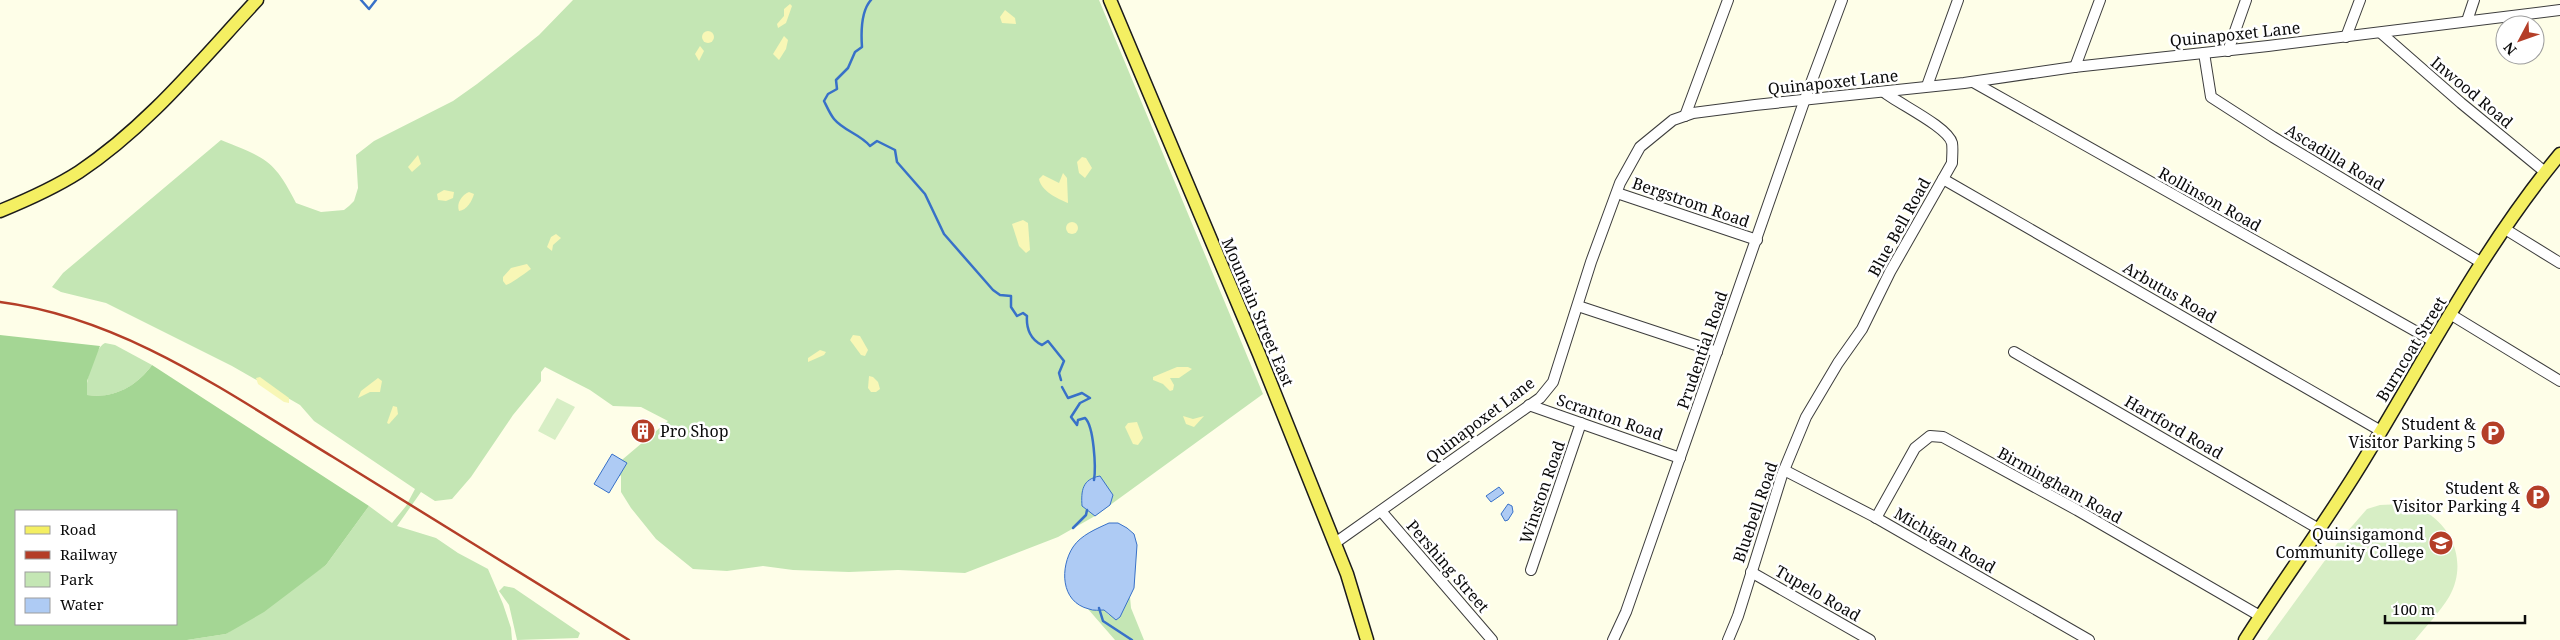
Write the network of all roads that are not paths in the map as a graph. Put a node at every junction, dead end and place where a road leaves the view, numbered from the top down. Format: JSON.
{"nodes":[{"id":1,"x":257,"y":0,"type":"edge"},
{"id":2,"x":1110,"y":0,"type":"edge"},
{"id":3,"x":1728,"y":0,"type":"edge"},
{"id":4,"x":1842,"y":0,"type":"edge"},
{"id":5,"x":1958,"y":0,"type":"edge"},
{"id":6,"x":2100,"y":0,"type":"edge"},
{"id":7,"x":2246,"y":0,"type":"edge"},
{"id":8,"x":2360,"y":0,"type":"edge"},
{"id":9,"x":2474,"y":0,"type":"edge"},
{"id":10,"x":2560,"y":10,"type":"edge"},
{"id":11,"x":2467,"y":21,"type":"junction"},
{"id":12,"x":2381,"y":33,"type":"junction"},
{"id":13,"x":2346,"y":37,"type":"junction"},
{"id":14,"x":2228,"y":51,"type":"junction"},
{"id":15,"x":2204,"y":53,"type":"junction"},
{"id":16,"x":2075,"y":67,"type":"junction"},
{"id":17,"x":1973,"y":82,"type":"junction"},
{"id":18,"x":1927,"y":86,"type":"junction"},
{"id":19,"x":1884,"y":92,"type":"junction"},
{"id":20,"x":1804,"y":99,"type":"junction"},
{"id":21,"x":1685,"y":116,"type":"junction"},
{"id":22,"x":2560,"y":154,"type":"edge"},
{"id":23,"x":2545,"y":172,"type":"junction"},
{"id":24,"x":1943,"y":180,"type":"junction"},
{"id":25,"x":1617,"y":193,"type":"junction"},
{"id":26,"x":0,"y":211,"type":"edge"},
{"id":27,"x":2505,"y":229,"type":"junction"},
{"id":28,"x":1757,"y":240,"type":"junction"},
{"id":29,"x":2482,"y":263,"type":"junction"},
{"id":30,"x":2560,"y":263,"type":"edge"},
{"id":31,"x":1578,"y":306,"type":"junction"},
{"id":32,"x":2450,"y":314,"type":"junction"},
{"id":33,"x":2432,"y":341,"type":"junction"},
{"id":34,"x":1717,"y":352,"type":"junction"},
{"id":35,"x":2014,"y":352,"type":"dead end"},
{"id":36,"x":2560,"y":381,"type":"edge"},
{"id":37,"x":1818,"y":397,"type":"joint"},
{"id":38,"x":1529,"y":405,"type":"junction"},
{"id":39,"x":1581,"y":423,"type":"junction"},
{"id":40,"x":2381,"y":431,"type":"junction"},
{"id":41,"x":1680,"y":458,"type":"junction"},
{"id":42,"x":1784,"y":470,"type":"junction"},
{"id":43,"x":1381,"y":511,"type":"junction"},
{"id":44,"x":1876,"y":518,"type":"junction"},
{"id":45,"x":2319,"y":529,"type":"junction"},
{"id":46,"x":1334,"y":543,"type":"junction"},
{"id":47,"x":1531,"y":570,"type":"dead end"},
{"id":48,"x":1751,"y":572,"type":"junction"},
{"id":49,"x":2260,"y":616,"type":"junction"},
{"id":50,"x":1367,"y":640,"type":"edge"},
{"id":51,"x":1492,"y":640,"type":"edge"},
{"id":52,"x":1613,"y":640,"type":"edge"},
{"id":53,"x":1728,"y":640,"type":"edge"},
{"id":54,"x":1870,"y":640,"type":"edge"},
{"id":55,"x":2089,"y":640,"type":"edge"},
{"id":56,"x":2245,"y":640,"type":"edge"}],
"edges":[{"from":1,"to":26,"type":"main road"},
{"from":2,"to":46,"type":"main road","name":"Mountain Street East"},
{"from":3,"to":21,"type":"street"},
{"from":4,"to":20,"type":"street","name":"Prudential Road"},
{"from":5,"to":18,"type":"street"},
{"from":6,"to":16,"type":"street"},
{"from":7,"to":14,"type":"street"},
{"from":8,"to":13,"type":"street"},
{"from":9,"to":11,"type":"street"},
{"from":10,"to":11,"type":"street","name":"Quinapoxet Lane"},
{"from":11,"to":12,"type":"street","name":"Quinapoxet Lane"},
{"from":12,"to":13,"type":"street","name":"Quinapoxet Lane"},
{"from":12,"to":23,"type":"street","name":"Inwood Road"},
{"from":13,"to":14,"type":"street","name":"Quinapoxet Lane"},
{"from":14,"to":15,"type":"street","name":"Quinapoxet Lane"},
{"from":15,"to":16,"type":"street","name":"Quinapoxet Lane"},
{"from":15,"to":29,"type":"street","name":"Ascadilla Road"},
{"from":16,"to":17,"type":"street","name":"Quinapoxet Lane"},
{"from":17,"to":18,"type":"street","name":"Quinapoxet Lane"},
{"from":17,"to":33,"type":"street","name":"Rollinson Road"},
{"from":18,"to":19,"type":"street","name":"Quinapoxet Lane"},
{"from":19,"to":20,"type":"street","name":"Quinapoxet Lane"},
{"from":19,"to":24,"type":"street","name":"Blue Bell Road"},
{"from":20,"to":21,"type":"street","name":"Quinapoxet Lane"},
{"from":20,"to":28,"type":"street","name":"Prudential Road"},
{"from":21,"to":25,"type":"street","name":"Quinapoxet Lane"},
{"from":22,"to":23,"type":"main road","name":"Burncoat Street"},
{"from":23,"to":27,"type":"main road","name":"Burncoat Street"},
{"from":24,"to":37,"type":"street","name":"Blue Bell Road"},
{"from":24,"to":40,"type":"street","name":"Arbutus Road"},
{"from":25,"to":28,"type":"street","name":"Bergstrom Road"},
{"from":25,"to":31,"type":"street","name":"Quinapoxet Lane"},
{"from":27,"to":29,"type":"main road","name":"Burncoat Street"},
{"from":27,"to":30,"type":"street"},
{"from":28,"to":34,"type":"street","name":"Prudential Road"},
{"from":29,"to":32,"type":"main road","name":"Burncoat Street"},
{"from":31,"to":34,"type":"street"},
{"from":31,"to":38,"type":"street","name":"Quinapoxet Lane"},
{"from":32,"to":33,"type":"main road","name":"Burncoat Street"},
{"from":32,"to":36,"type":"street"},
{"from":33,"to":40,"type":"main road","name":"Burncoat Street"},
{"from":34,"to":41,"type":"street","name":"Prudential Road"},
{"from":35,"to":45,"type":"street","name":"Hartford Road"},
{"from":37,"to":42,"type":"street","name":"Bluebell Road"},
{"from":38,"to":39,"type":"street","name":"Scranton Road"},
{"from":38,"to":43,"type":"street","name":"Quinapoxet Lane"},
{"from":39,"to":41,"type":"street","name":"Scranton Road"},
{"from":39,"to":47,"type":"street","name":"Winston Road"},
{"from":40,"to":45,"type":"main road","name":"Burncoat Street"},
{"from":41,"to":52,"type":"street","name":"Prudential Road"},
{"from":42,"to":44,"type":"street","name":"Michigan Road"},
{"from":42,"to":48,"type":"street","name":"Bluebell Road"},
{"from":43,"to":46,"type":"street","name":"Quinapoxet Lane"},
{"from":43,"to":51,"type":"street","name":"Pershing Street"},
{"from":44,"to":49,"type":"street","name":"Birmingham Road"},
{"from":44,"to":55,"type":"street","name":"Michigan Road"},
{"from":45,"to":49,"type":"main road","name":"Burncoat Street"},
{"from":46,"to":50,"type":"main road","name":"Mountain Street East"},
{"from":48,"to":53,"type":"street","name":"Bluebell Road"},
{"from":48,"to":54,"type":"street","name":"Tupelo Road"},
{"from":49,"to":56,"type":"main road","name":"Burncoat Street"}]}
